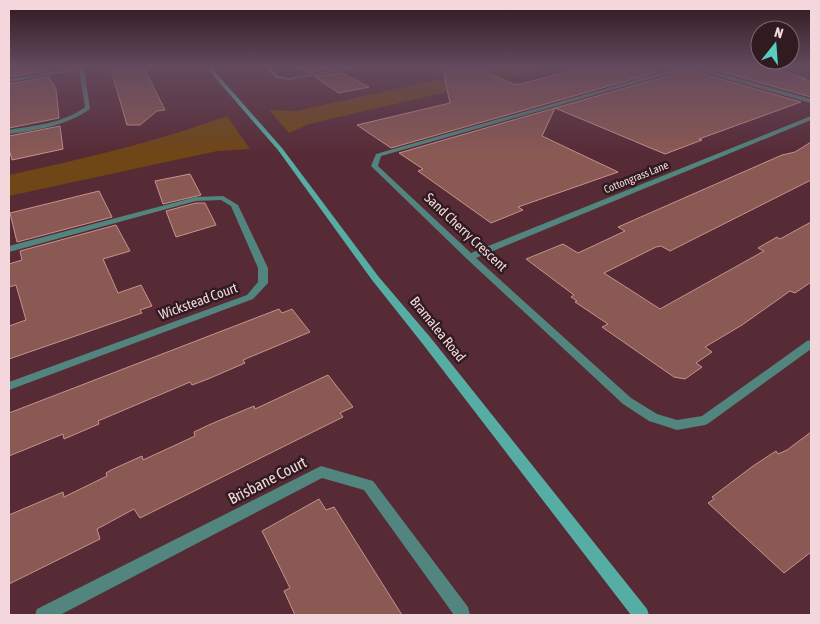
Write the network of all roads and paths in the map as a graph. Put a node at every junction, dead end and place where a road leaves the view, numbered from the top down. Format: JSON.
{"nodes":[{"id":1,"x":86,"y":95,"type":"edge"},
{"id":2,"x":233,"y":95,"type":"edge"},
{"id":3,"x":588,"y":95,"type":"edge"},
{"id":4,"x":791,"y":95,"type":"edge"},
{"id":5,"x":811,"y":101,"type":"edge"},
{"id":6,"x":811,"y":118,"type":"edge"},
{"id":7,"x":9,"y":132,"type":"edge"},
{"id":8,"x":9,"y":250,"type":"edge"},
{"id":9,"x":470,"y":257,"type":"junction"},
{"id":10,"x":811,"y":344,"type":"edge"},
{"id":11,"x":9,"y":386,"type":"edge"},
{"id":12,"x":43,"y":615,"type":"edge"},
{"id":13,"x":462,"y":615,"type":"edge"},
{"id":14,"x":641,"y":615,"type":"edge"}],
"edges":[{"from":1,"to":7,"type":"street"},
{"from":2,"to":14,"type":"main road","name":"Bramalea Road"},
{"from":3,"to":9,"type":"street","name":"Sand Cherry Crescent"},
{"from":4,"to":5,"type":"street"},
{"from":6,"to":9,"type":"street","name":"Cottongrass Lane"},
{"from":8,"to":11,"type":"street","name":"Wickstead Court"},
{"from":9,"to":10,"type":"street","name":"Sand Cherry Crescent"},
{"from":12,"to":13,"type":"street","name":"Brisbane Court"}]}
